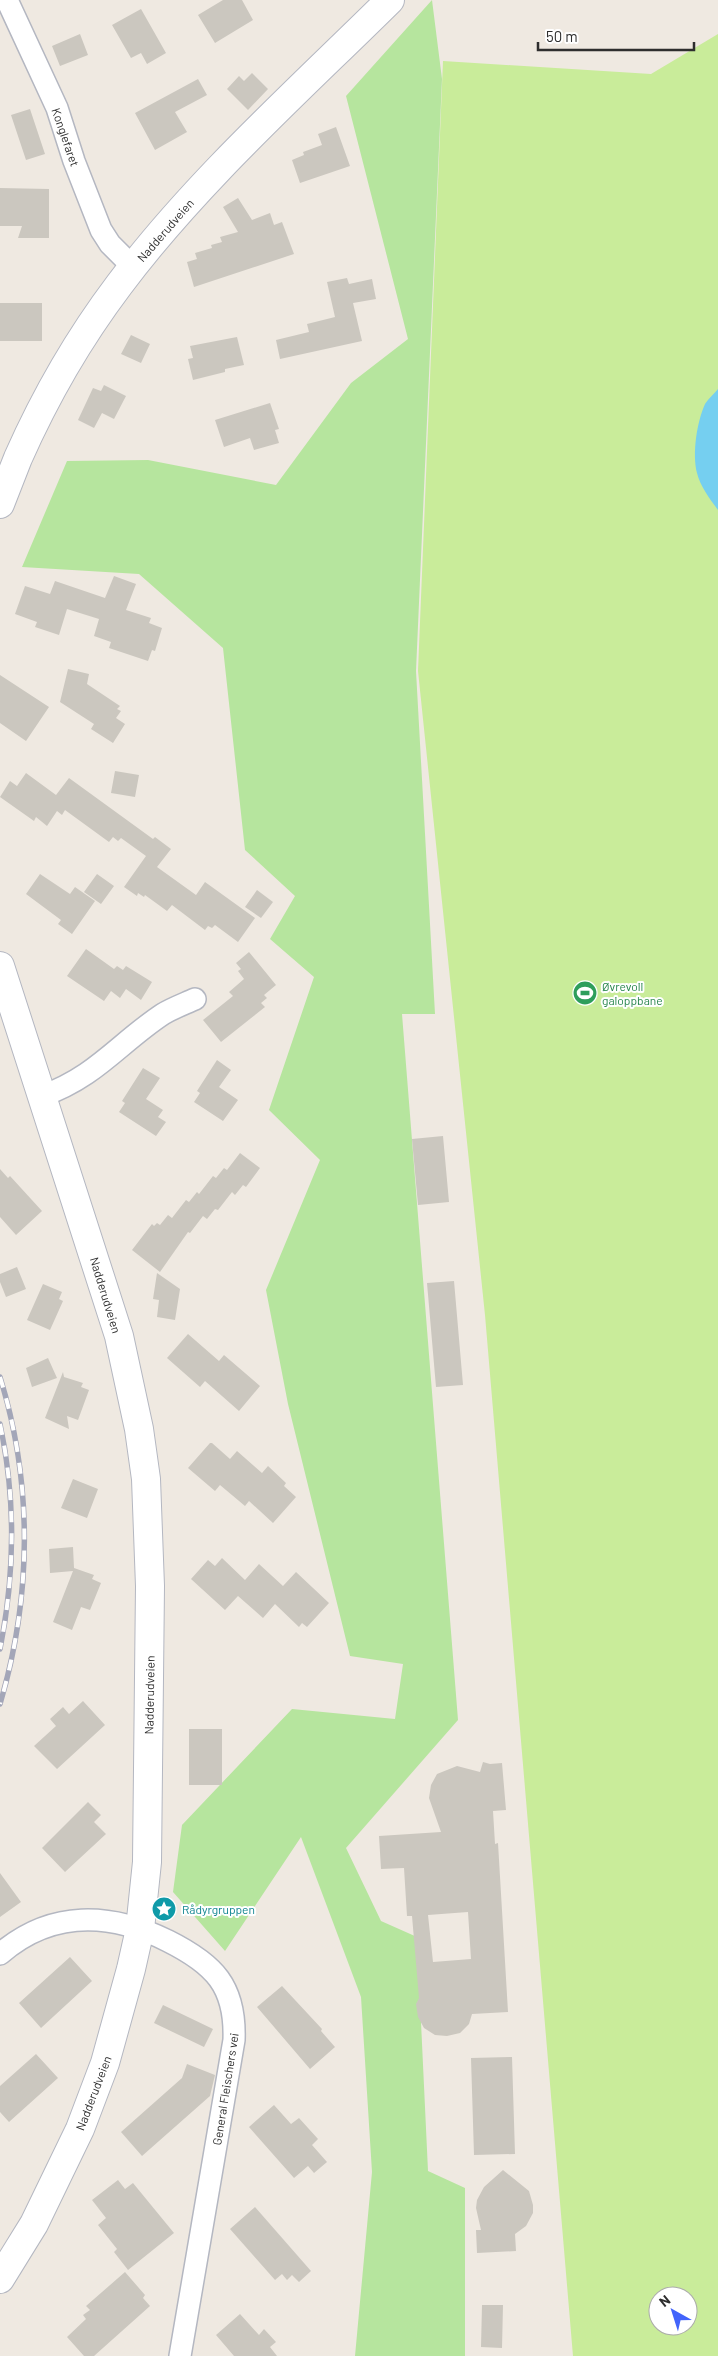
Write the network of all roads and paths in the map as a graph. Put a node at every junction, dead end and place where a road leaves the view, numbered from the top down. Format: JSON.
{"nodes":[{"id":1,"x":7,"y":0,"type":"edge"},
{"id":2,"x":390,"y":0,"type":"edge"},
{"id":3,"x":134,"y":267,"type":"junction"},
{"id":4,"x":0,"y":504,"type":"edge"},
{"id":5,"x":0,"y":966,"type":"edge"},
{"id":6,"x":195,"y":999,"type":"dead end"},
{"id":7,"x":42,"y":1096,"type":"junction"},
{"id":8,"x":140,"y":1929,"type":"junction"},
{"id":9,"x":0,"y":1954,"type":"edge"},
{"id":10,"x":0,"y":2279,"type":"edge"},
{"id":11,"x":180,"y":2356,"type":"edge"}],
"edges":[{"from":1,"to":3,"type":"street","name":"Konglefaret"},
{"from":2,"to":3,"type":"main road","name":"Nadderudveien"},
{"from":3,"to":4,"type":"main road","name":"Nadderudveien"},
{"from":5,"to":7,"type":"main road","name":"Nadderudveien"},
{"from":6,"to":7,"type":"street"},
{"from":7,"to":8,"type":"main road","name":"Nadderudveien"},
{"from":8,"to":9,"type":"street","name":"General Fleischers vei"},
{"from":8,"to":10,"type":"main road","name":"Nadderudveien"},
{"from":8,"to":11,"type":"street","name":"General Fleischers vei"}]}
